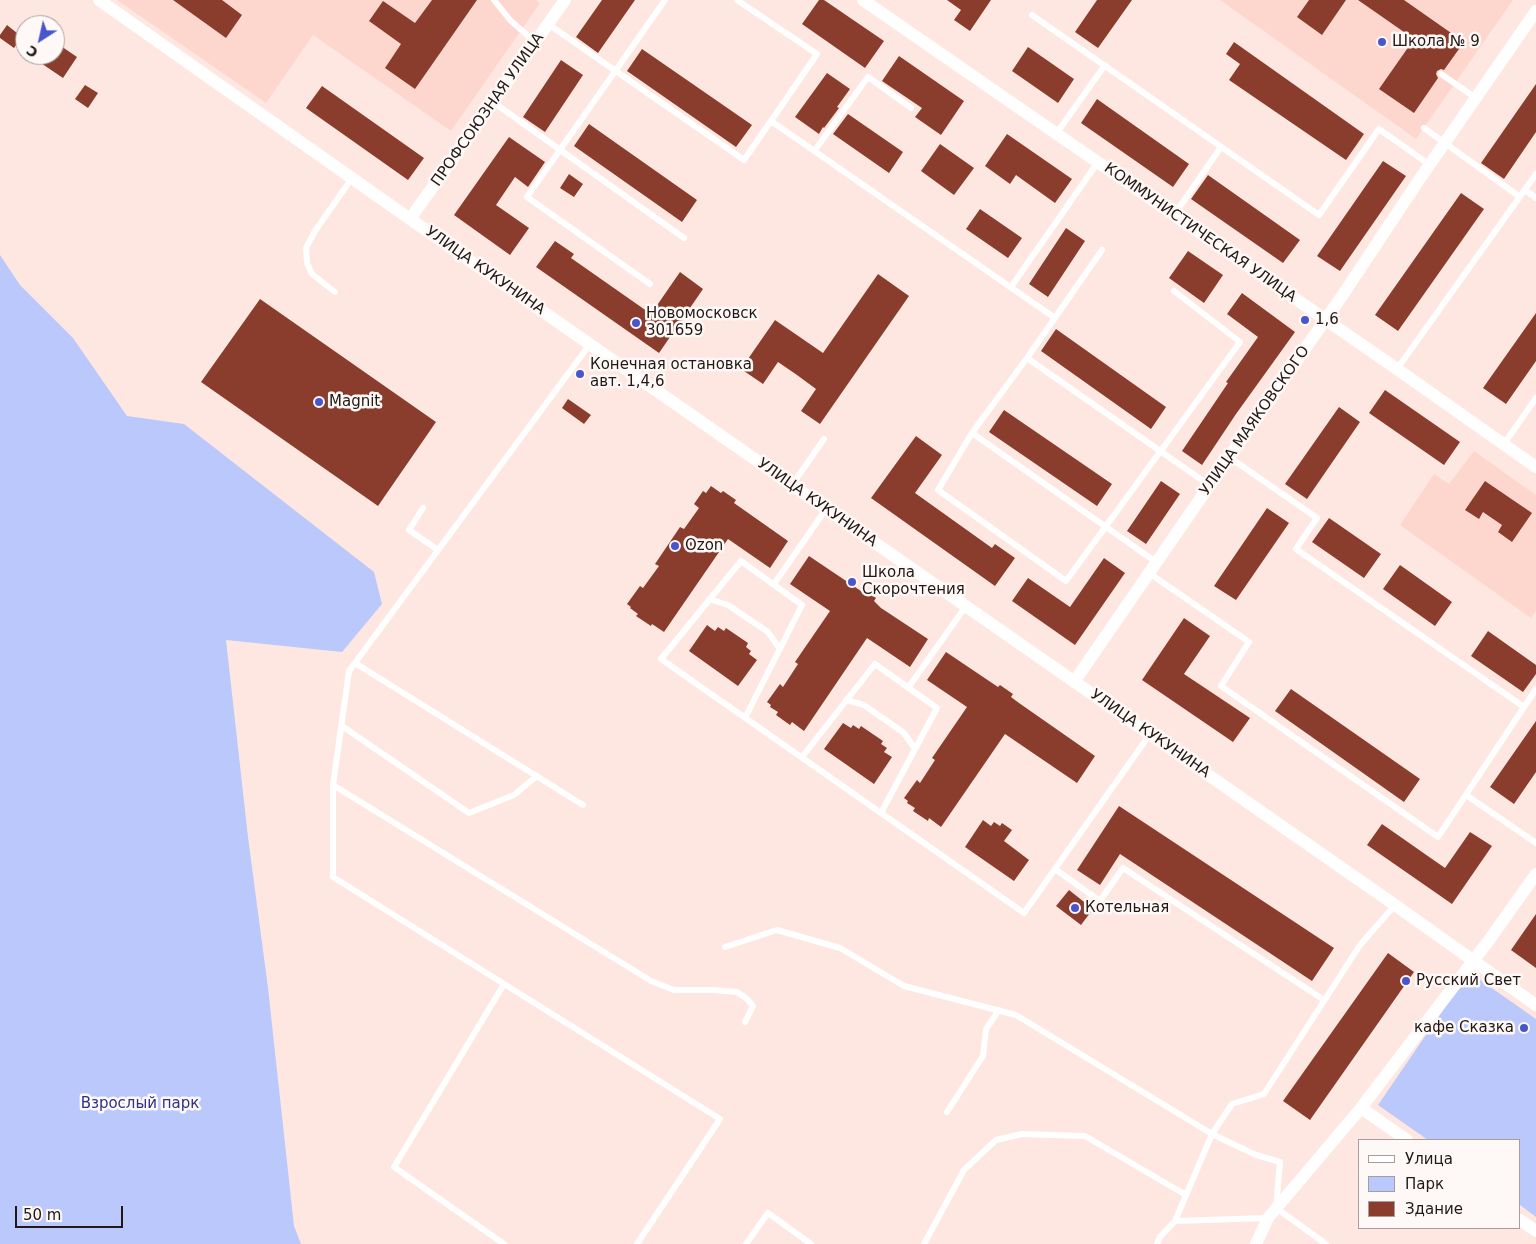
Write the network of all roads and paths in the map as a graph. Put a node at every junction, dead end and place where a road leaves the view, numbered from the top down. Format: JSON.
{"nodes":[{"id":1,"x":99,"y":0,"type":"edge"},
{"id":2,"x":494,"y":0,"type":"edge"},
{"id":3,"x":565,"y":0,"type":"edge"},
{"id":4,"x":665,"y":0,"type":"edge"},
{"id":5,"x":737,"y":0,"type":"edge"},
{"id":6,"x":863,"y":0,"type":"edge"},
{"id":7,"x":1536,"y":11,"type":"edge"},
{"id":8,"x":1032,"y":15,"type":"dead end"},
{"id":9,"x":548,"y":24,"type":"junction"},
{"id":10,"x":535,"y":42,"type":"junction"},
{"id":11,"x":1105,"y":65,"type":"junction"},
{"id":12,"x":615,"y":71,"type":"junction"},
{"id":13,"x":1442,"y":74,"type":"dead end"},
{"id":14,"x":1476,"y":98,"type":"junction"},
{"id":15,"x":493,"y":102,"type":"junction"},
{"id":16,"x":911,"y":108,"type":"dead end"},
{"id":17,"x":771,"y":121,"type":"junction"},
{"id":18,"x":1424,"y":128,"type":"dead end"},
{"id":19,"x":1056,"y":134,"type":"junction"},
{"id":20,"x":1445,"y":143,"type":"junction"},
{"id":21,"x":1221,"y":147,"type":"junction"},
{"id":22,"x":560,"y":150,"type":"junction"},
{"id":23,"x":815,"y":150,"type":"junction"},
{"id":24,"x":1098,"y":162,"type":"junction"},
{"id":25,"x":1430,"y":165,"type":"junction"},
{"id":26,"x":1536,"y":174,"type":"edge"},
{"id":27,"x":352,"y":178,"type":"junction"},
{"id":28,"x":1525,"y":190,"type":"junction"},
{"id":29,"x":1520,"y":197,"type":"junction"},
{"id":30,"x":1536,"y":198,"type":"edge"},
{"id":31,"x":1174,"y":215,"type":"junction"},
{"id":32,"x":410,"y":219,"type":"junction"},
{"id":33,"x":684,"y":238,"type":"dead end"},
{"id":34,"x":1102,"y":250,"type":"dead end"},
{"id":35,"x":650,"y":284,"type":"dead end"},
{"id":36,"x":1011,"y":287,"type":"junction"},
{"id":37,"x":1174,"y":291,"type":"dead end"},
{"id":38,"x":336,"y":292,"type":"dead end"},
{"id":39,"x":1055,"y":318,"type":"junction"},
{"id":40,"x":1326,"y":320,"type":"junction"},
{"id":41,"x":590,"y":344,"type":"junction"},
{"id":42,"x":1027,"y":358,"type":"junction"},
{"id":43,"x":1397,"y":369,"type":"junction"},
{"id":44,"x":1536,"y":398,"type":"edge"},
{"id":45,"x":972,"y":432,"type":"junction"},
{"id":46,"x":824,"y":439,"type":"dead end"},
{"id":47,"x":1504,"y":444,"type":"junction"},
{"id":48,"x":1161,"y":451,"type":"junction"},
{"id":49,"x":1229,"y":457,"type":"junction"},
{"id":50,"x":1536,"y":467,"type":"edge"},
{"id":51,"x":792,"y":485,"type":"junction"},
{"id":52,"x":1210,"y":485,"type":"junction"},
{"id":53,"x":423,"y":508,"type":"dead end"},
{"id":54,"x":826,"y":509,"type":"junction"},
{"id":55,"x":1106,"y":526,"type":"junction"},
{"id":56,"x":438,"y":550,"type":"junction"},
{"id":57,"x":1153,"y":567,"type":"junction"},
{"id":58,"x":774,"y":584,"type":"junction"},
{"id":59,"x":709,"y":600,"type":"junction"},
{"id":60,"x":966,"y":606,"type":"junction"},
{"id":61,"x":780,"y":649,"type":"junction"},
{"id":62,"x":355,"y":663,"type":"junction"},
{"id":63,"x":1074,"y":682,"type":"junction"},
{"id":64,"x":908,"y":688,"type":"junction"},
{"id":65,"x":1536,"y":689,"type":"edge"},
{"id":66,"x":846,"y":700,"type":"junction"},
{"id":67,"x":1524,"y":707,"type":"junction"},
{"id":68,"x":745,"y":718,"type":"junction"},
{"id":69,"x":342,"y":726,"type":"junction"},
{"id":70,"x":1150,"y":734,"type":"junction"},
{"id":71,"x":915,"y":749,"type":"junction"},
{"id":72,"x":802,"y":757,"type":"junction"},
{"id":73,"x":537,"y":776,"type":"junction"},
{"id":74,"x":333,"y":785,"type":"junction"},
{"id":75,"x":1466,"y":795,"type":"junction"},
{"id":76,"x":583,"y":805,"type":"dead end"},
{"id":77,"x":881,"y":813,"type":"junction"},
{"id":78,"x":1536,"y":843,"type":"edge"},
{"id":79,"x":1055,"y":869,"type":"junction"},
{"id":80,"x":1536,"y":874,"type":"edge"},
{"id":81,"x":1395,"y":905,"type":"junction"},
{"id":82,"x":725,"y":947,"type":"dead end"},
{"id":83,"x":1473,"y":960,"type":"junction"},
{"id":84,"x":504,"y":984,"type":"junction"},
{"id":85,"x":1324,"y":1000,"type":"junction"},
{"id":86,"x":1536,"y":1004,"type":"edge"},
{"id":87,"x":999,"y":1010,"type":"junction"},
{"id":88,"x":745,"y":1022,"type":"dead end"},
{"id":89,"x":1361,"y":1108,"type":"junction"},
{"id":90,"x":947,"y":1112,"type":"dead end"},
{"id":91,"x":1212,"y":1134,"type":"junction"},
{"id":92,"x":1406,"y":1139,"type":"edge"},
{"id":93,"x":1186,"y":1195,"type":"junction"},
{"id":94,"x":1272,"y":1213,"type":"junction"},
{"id":95,"x":1175,"y":1221,"type":"junction"},
{"id":96,"x":1521,"y":1221,"type":"edge"},
{"id":97,"x":1536,"y":1231,"type":"edge"},
{"id":98,"x":504,"y":1244,"type":"edge"},
{"id":99,"x":637,"y":1244,"type":"edge"},
{"id":100,"x":746,"y":1244,"type":"edge"},
{"id":101,"x":812,"y":1244,"type":"edge"},
{"id":102,"x":924,"y":1244,"type":"edge"},
{"id":103,"x":1157,"y":1244,"type":"edge"},
{"id":104,"x":1256,"y":1244,"type":"edge"},
{"id":105,"x":1326,"y":1244,"type":"edge"}],
"edges":[{"from":1,"to":27,"type":"street","name":"УЛИЦА КУКУНИНА"},
{"from":2,"to":10,"type":"lane"},
{"from":3,"to":9,"type":"street","name":"ПРОФСОЮЗНАЯ УЛИЦА"},
{"from":4,"to":12,"type":"lane"},
{"from":5,"to":17,"type":"lane"},
{"from":6,"to":19,"type":"street","name":"КОММУНИСТИЧЕСКАЯ УЛИЦА"},
{"from":7,"to":14,"type":"street","name":"УЛИЦА МАЯКОВСКОГО"},
{"from":8,"to":11,"type":"lane"},
{"from":9,"to":10,"type":"street","name":"ПРОФСОЮЗНАЯ УЛИЦА"},
{"from":9,"to":12,"type":"lane"},
{"from":10,"to":15,"type":"street","name":"ПРОФСОЮЗНАЯ УЛИЦА"},
{"from":11,"to":19,"type":"lane"},
{"from":11,"to":21,"type":"lane"},
{"from":12,"to":17,"type":"lane"},
{"from":12,"to":22,"type":"lane"},
{"from":13,"to":14,"type":"lane"},
{"from":14,"to":20,"type":"street","name":"УЛИЦА МАЯКОВСКОГО"},
{"from":15,"to":22,"type":"lane"},
{"from":15,"to":32,"type":"street","name":"ПРОФСОЮЗНАЯ УЛИЦА"},
{"from":16,"to":23,"type":"lane"},
{"from":17,"to":23,"type":"lane"},
{"from":18,"to":20,"type":"lane"},
{"from":19,"to":24,"type":"street","name":"КОММУНИСТИЧЕСКАЯ УЛИЦА"},
{"from":20,"to":25,"type":"street","name":"УЛИЦА МАЯКОВСКОГО"},
{"from":20,"to":29,"type":"lane"},
{"from":21,"to":25,"type":"lane"},
{"from":21,"to":31,"type":"lane"},
{"from":22,"to":33,"type":"lane"},
{"from":22,"to":35,"type":"lane"},
{"from":23,"to":36,"type":"lane"},
{"from":24,"to":31,"type":"street","name":"КОММУНИСТИЧЕСКАЯ УЛИЦА"},
{"from":24,"to":36,"type":"lane"},
{"from":25,"to":40,"type":"street","name":"УЛИЦА МАЯКОВСКОГО"},
{"from":26,"to":28,"type":"lane"},
{"from":27,"to":32,"type":"street","name":"УЛИЦА КУКУНИНА"},
{"from":27,"to":38,"type":"lane"},
{"from":28,"to":29,"type":"lane"},
{"from":28,"to":30,"type":"lane"},
{"from":29,"to":43,"type":"lane"},
{"from":31,"to":40,"type":"street","name":"КОММУНИСТИЧЕСКАЯ УЛИЦА"},
{"from":32,"to":41,"type":"street","name":"УЛИЦА КУКУНИНА"},
{"from":34,"to":39,"type":"lane"},
{"from":36,"to":39,"type":"lane"},
{"from":37,"to":48,"type":"lane"},
{"from":39,"to":42,"type":"lane"},
{"from":40,"to":43,"type":"street","name":"КОММУНИСТИЧЕСКАЯ УЛИЦА"},
{"from":40,"to":49,"type":"street","name":"УЛИЦА МАЯКОВСКОГО"},
{"from":41,"to":51,"type":"street","name":"УЛИЦА КУКУНИНА"},
{"from":41,"to":56,"type":"lane"},
{"from":42,"to":45,"type":"lane"},
{"from":42,"to":48,"type":"lane"},
{"from":43,"to":47,"type":"street","name":"КОММУНИСТИЧЕСКАЯ УЛИЦА"},
{"from":44,"to":47,"type":"lane"},
{"from":45,"to":55,"type":"lane"},
{"from":45,"to":55,"type":"lane"},
{"from":46,"to":51,"type":"lane"},
{"from":47,"to":50,"type":"street","name":"КОММУНИСТИЧЕСКАЯ УЛИЦА"},
{"from":48,"to":52,"type":"lane"},
{"from":48,"to":55,"type":"lane"},
{"from":49,"to":52,"type":"street","name":"УЛИЦА МАЯКОВСКОГО"},
{"from":49,"to":67,"type":"lane"},
{"from":51,"to":54,"type":"street","name":"УЛИЦА КУКУНИНА"},
{"from":52,"to":57,"type":"street","name":"УЛИЦА МАЯКОВСКОГО"},
{"from":53,"to":56,"type":"lane"},
{"from":54,"to":58,"type":"lane"},
{"from":54,"to":60,"type":"street","name":"УЛИЦА КУКУНИНА"},
{"from":55,"to":57,"type":"lane"},
{"from":56,"to":62,"type":"lane"},
{"from":57,"to":63,"type":"street","name":"УЛИЦА МАЯКОВСКОГО"},
{"from":57,"to":75,"type":"lane"},
{"from":58,"to":59,"type":"lane"},
{"from":58,"to":61,"type":"lane"},
{"from":59,"to":61,"type":"lane"},
{"from":59,"to":68,"type":"lane"},
{"from":60,"to":63,"type":"street","name":"УЛИЦА КУКУНИНА"},
{"from":60,"to":64,"type":"lane"},
{"from":61,"to":68,"type":"lane"},
{"from":62,"to":69,"type":"lane"},
{"from":62,"to":73,"type":"lane"},
{"from":63,"to":70,"type":"street","name":"УЛИЦА КУКУНИНА"},
{"from":64,"to":66,"type":"lane"},
{"from":64,"to":71,"type":"lane"},
{"from":65,"to":67,"type":"lane"},
{"from":66,"to":71,"type":"lane"},
{"from":66,"to":72,"type":"lane"},
{"from":67,"to":75,"type":"lane"},
{"from":68,"to":72,"type":"lane"},
{"from":69,"to":73,"type":"lane"},
{"from":69,"to":74,"type":"lane"},
{"from":70,"to":79,"type":"lane"},
{"from":70,"to":81,"type":"street","name":"УЛИЦА КУКУНИНА"},
{"from":71,"to":77,"type":"lane"},
{"from":72,"to":77,"type":"lane"},
{"from":73,"to":76,"type":"lane"},
{"from":74,"to":84,"type":"lane"},
{"from":74,"to":88,"type":"lane"},
{"from":75,"to":78,"type":"lane"},
{"from":77,"to":79,"type":"lane"},
{"from":79,"to":85,"type":"lane"},
{"from":80,"to":83,"type":"street"},
{"from":81,"to":83,"type":"street","name":"УЛИЦА КУКУНИНА"},
{"from":81,"to":85,"type":"lane"},
{"from":82,"to":87,"type":"lane"},
{"from":83,"to":86,"type":"street","name":"УЛИЦА КУКУНИНА"},
{"from":83,"to":89,"type":"street"},
{"from":84,"to":98,"type":"lane"},
{"from":84,"to":99,"type":"lane"},
{"from":85,"to":91,"type":"lane"},
{"from":87,"to":90,"type":"lane"},
{"from":87,"to":91,"type":"lane"},
{"from":89,"to":92,"type":"street"},
{"from":89,"to":94,"type":"street"},
{"from":91,"to":93,"type":"lane"},
{"from":91,"to":94,"type":"lane"},
{"from":93,"to":95,"type":"lane"},
{"from":93,"to":102,"type":"lane"},
{"from":94,"to":95,"type":"lane"},
{"from":94,"to":104,"type":"street"},
{"from":94,"to":105,"type":"lane"},
{"from":95,"to":103,"type":"lane"},
{"from":96,"to":97,"type":"street"},
{"from":100,"to":101,"type":"lane"}]}
